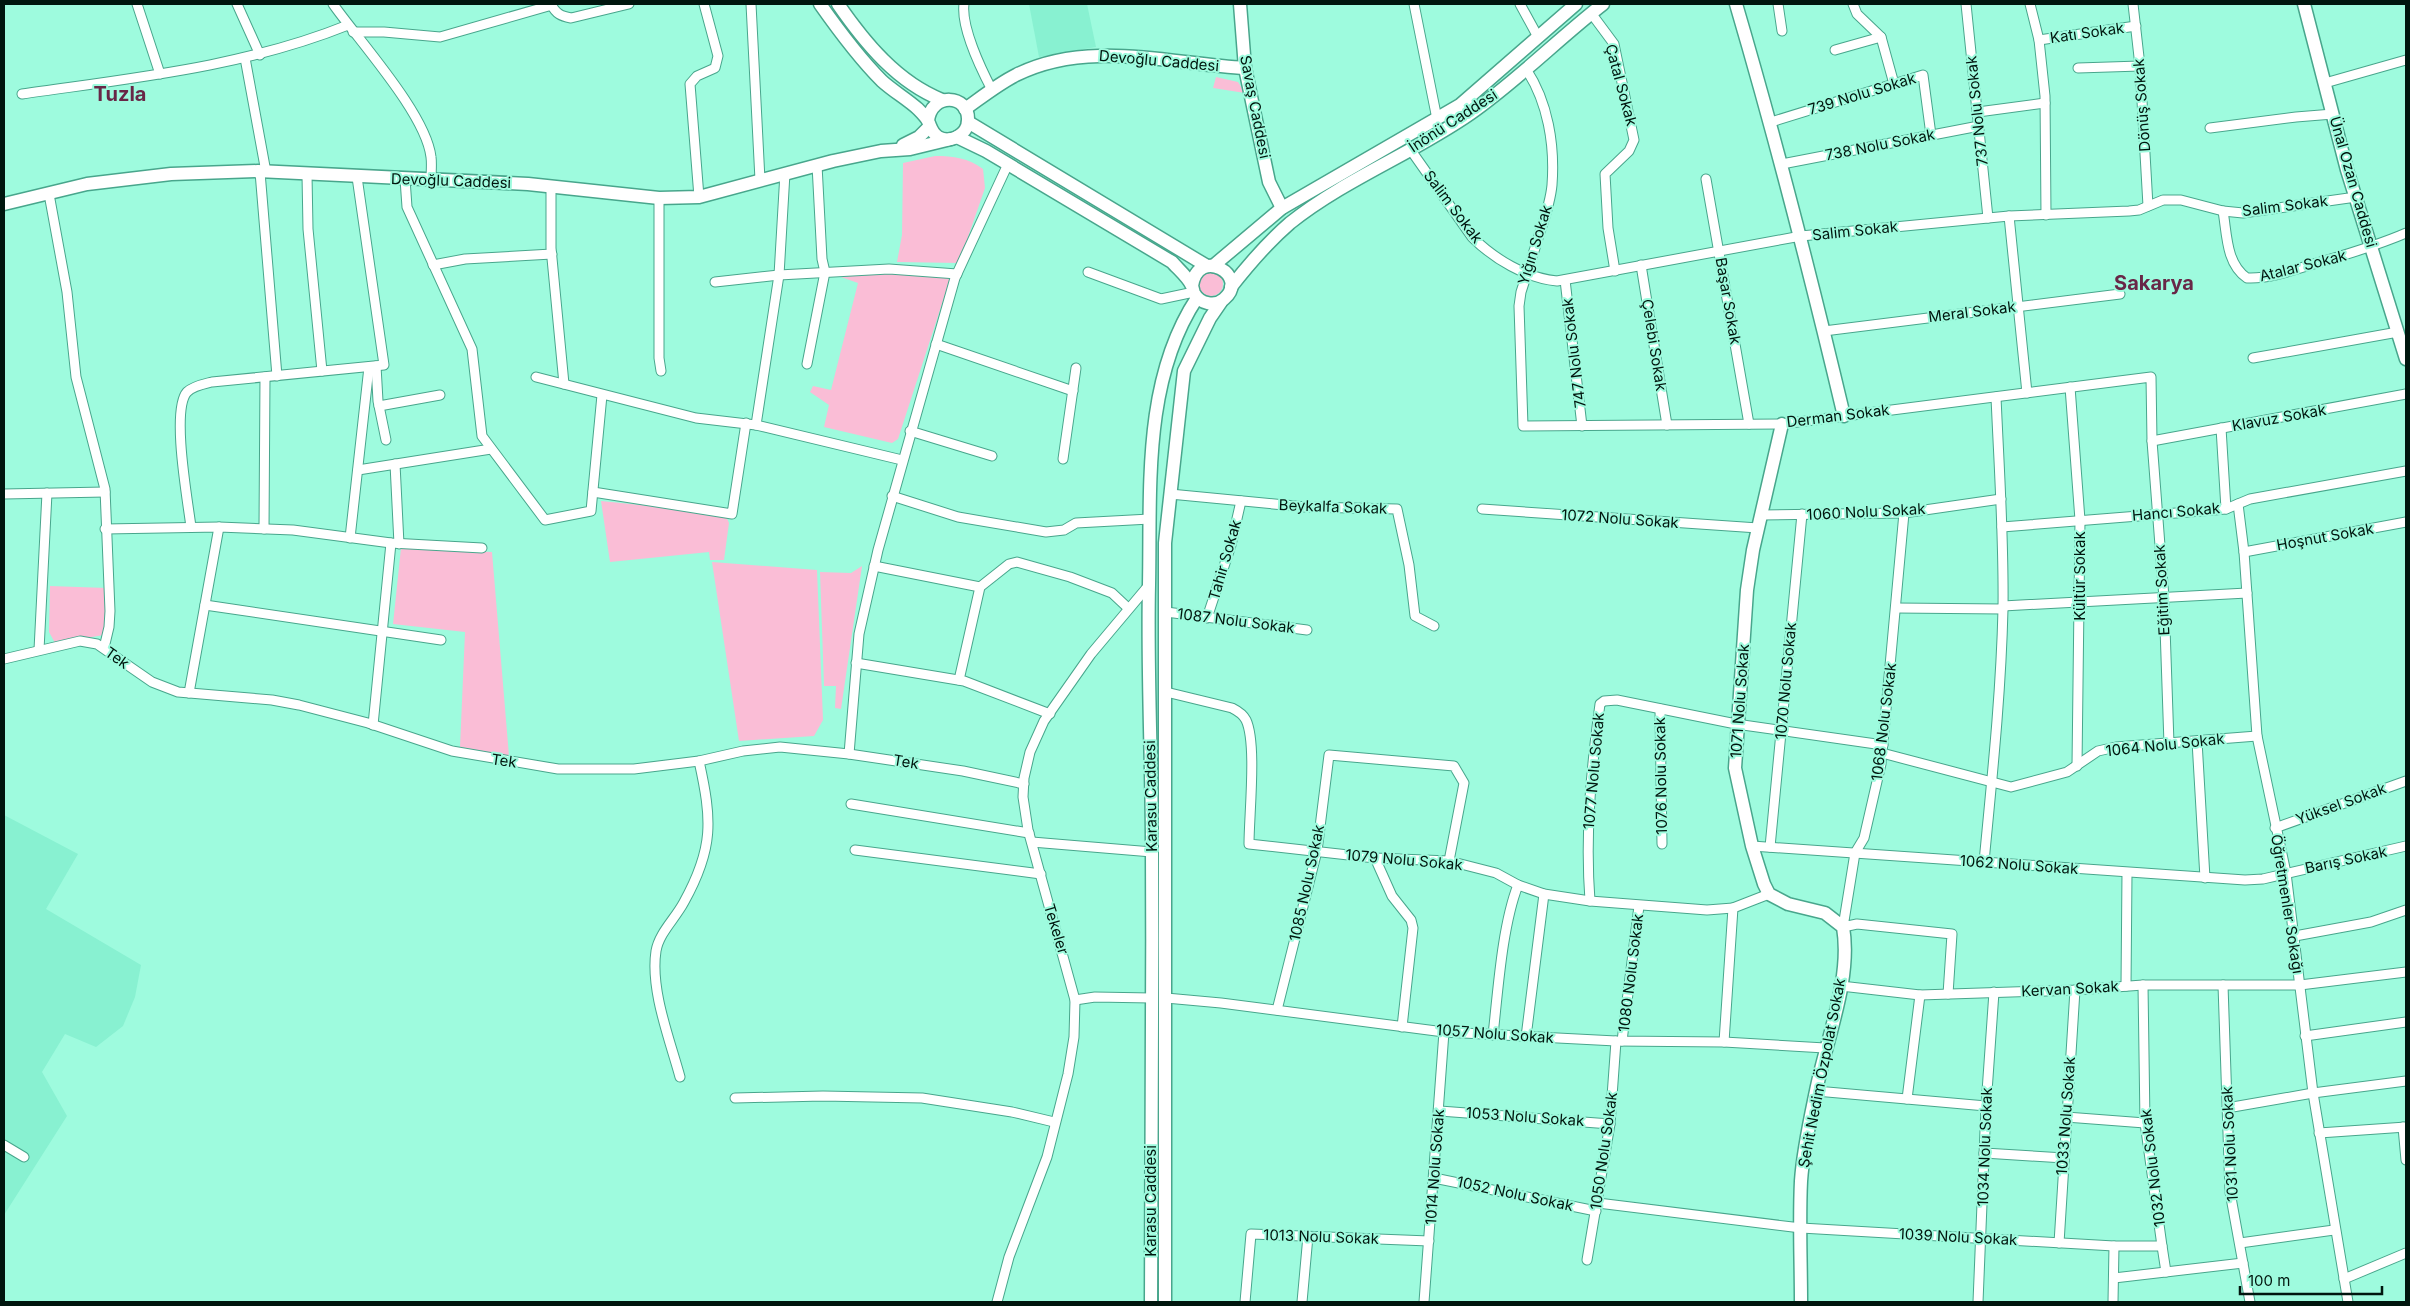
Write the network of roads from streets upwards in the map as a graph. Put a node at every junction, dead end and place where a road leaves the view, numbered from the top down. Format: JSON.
{"nodes":[{"id":1,"x":137,"y":4,"type":"edge"},
{"id":2,"x":237,"y":4,"type":"edge"},
{"id":3,"x":333,"y":4,"type":"edge"},
{"id":4,"x":551,"y":4,"type":"edge"},
{"id":5,"x":629,"y":4,"type":"edge"},
{"id":6,"x":704,"y":4,"type":"edge"},
{"id":7,"x":751,"y":4,"type":"edge"},
{"id":8,"x":820,"y":4,"type":"edge"},
{"id":9,"x":838,"y":4,"type":"edge"},
{"id":10,"x":964,"y":4,"type":"edge"},
{"id":11,"x":1240,"y":4,"type":"edge"},
{"id":12,"x":1414,"y":4,"type":"edge"},
{"id":13,"x":1520,"y":4,"type":"edge"},
{"id":14,"x":1576,"y":4,"type":"edge"},
{"id":15,"x":1603,"y":4,"type":"edge"},
{"id":16,"x":1736,"y":4,"type":"edge"},
{"id":17,"x":1778,"y":4,"type":"edge"},
{"id":18,"x":1853,"y":4,"type":"edge"},
{"id":19,"x":1966,"y":4,"type":"edge"},
{"id":20,"x":2030,"y":4,"type":"edge"},
{"id":21,"x":2133,"y":4,"type":"edge"},
{"id":22,"x":2304,"y":4,"type":"edge"},
{"id":23,"x":1591,"y":13,"type":"junction"},
{"id":24,"x":2136,"y":26,"type":"junction"},
{"id":25,"x":350,"y":29,"type":"junction"},
{"id":26,"x":1782,"y":31,"type":"dead end"},
{"id":27,"x":1880,"y":37,"type":"junction"},
{"id":28,"x":1538,"y":38,"type":"junction"},
{"id":29,"x":2039,"y":40,"type":"junction"},
{"id":30,"x":1835,"y":50,"type":"dead end"},
{"id":31,"x":260,"y":55,"type":"junction"},
{"id":32,"x":245,"y":58,"type":"junction"},
{"id":33,"x":2406,"y":60,"type":"edge"},
{"id":34,"x":2140,"y":66,"type":"junction"},
{"id":35,"x":1245,"y":68,"type":"junction"},
{"id":36,"x":2078,"y":68,"type":"dead end"},
{"id":37,"x":1526,"y":70,"type":"junction"},
{"id":38,"x":160,"y":74,"type":"junction"},
{"id":39,"x":2325,"y":83,"type":"junction"},
{"id":40,"x":1894,"y":84,"type":"junction"},
{"id":41,"x":992,"y":90,"type":"junction"},
{"id":42,"x":22,"y":94,"type":"dead end"},
{"id":43,"x":942,"y":100,"type":"junction"},
{"id":44,"x":2045,"y":103,"type":"junction"},
{"id":45,"x":965,"y":109,"type":"junction"},
{"id":46,"x":1978,"y":112,"type":"junction"},
{"id":47,"x":2333,"y":114,"type":"junction"},
{"id":48,"x":1437,"y":119,"type":"junction"},
{"id":49,"x":968,"y":122,"type":"junction"},
{"id":50,"x":1771,"y":122,"type":"junction"},
{"id":51,"x":929,"y":124,"type":"junction"},
{"id":52,"x":1979,"y":126,"type":"junction"},
{"id":53,"x":2210,"y":128,"type":"dead end"},
{"id":54,"x":1932,"y":135,"type":"junction"},
{"id":55,"x":954,"y":138,"type":"junction"},
{"id":56,"x":894,"y":150,"type":"junction"},
{"id":57,"x":1410,"y":150,"type":"junction"},
{"id":58,"x":1008,"y":164,"type":"junction"},
{"id":59,"x":1782,"y":164,"type":"junction"},
{"id":60,"x":817,"y":165,"type":"junction"},
{"id":61,"x":263,"y":172,"type":"junction"},
{"id":62,"x":785,"y":173,"type":"junction"},
{"id":63,"x":306,"y":174,"type":"junction"},
{"id":64,"x":357,"y":177,"type":"junction"},
{"id":65,"x":1706,"y":178,"type":"dead end"},
{"id":66,"x":405,"y":179,"type":"junction"},
{"id":67,"x":431,"y":180,"type":"junction"},
{"id":68,"x":760,"y":180,"type":"junction"},
{"id":69,"x":552,"y":187,"type":"junction"},
{"id":70,"x":48,"y":194,"type":"junction"},
{"id":71,"x":700,"y":197,"type":"junction"},
{"id":72,"x":2356,"y":197,"type":"junction"},
{"id":73,"x":659,"y":198,"type":"junction"},
{"id":74,"x":4,"y":204,"type":"edge"},
{"id":75,"x":2148,"y":206,"type":"junction"},
{"id":76,"x":1282,"y":208,"type":"junction"},
{"id":77,"x":2223,"y":211,"type":"junction"},
{"id":78,"x":2046,"y":215,"type":"junction"},
{"id":79,"x":2009,"y":216,"type":"junction"},
{"id":80,"x":1988,"y":218,"type":"junction"},
{"id":81,"x":2406,"y":233,"type":"edge"},
{"id":82,"x":1801,"y":236,"type":"junction"},
{"id":83,"x":2372,"y":248,"type":"junction"},
{"id":84,"x":1719,"y":250,"type":"junction"},
{"id":85,"x":552,"y":254,"type":"junction"},
{"id":86,"x":433,"y":265,"type":"junction"},
{"id":87,"x":1641,"y":265,"type":"junction"},
{"id":88,"x":1210,"y":266,"type":"junction"},
{"id":89,"x":1615,"y":271,"type":"junction"},
{"id":90,"x":825,"y":272,"type":"junction"},
{"id":91,"x":1088,"y":272,"type":"dead end"},
{"id":92,"x":1527,"y":273,"type":"junction"},
{"id":93,"x":957,"y":274,"type":"junction"},
{"id":94,"x":779,"y":275,"type":"junction"},
{"id":95,"x":1565,"y":280,"type":"junction"},
{"id":96,"x":714,"y":282,"type":"dead end"},
{"id":97,"x":1231,"y":287,"type":"junction"},
{"id":98,"x":1195,"y":292,"type":"junction"},
{"id":99,"x":2120,"y":294,"type":"dead end"},
{"id":100,"x":1221,"y":302,"type":"junction"},
{"id":101,"x":2018,"y":306,"type":"junction"},
{"id":102,"x":1824,"y":331,"type":"junction"},
{"id":103,"x":2398,"y":332,"type":"junction"},
{"id":104,"x":936,"y":344,"type":"junction"},
{"id":105,"x":2253,"y":358,"type":"dead end"},
{"id":106,"x":2406,"y":359,"type":"edge"},
{"id":107,"x":807,"y":364,"type":"dead end"},
{"id":108,"x":372,"y":366,"type":"junction"},
{"id":109,"x":1076,"y":368,"type":"dead end"},
{"id":110,"x":322,"y":371,"type":"junction"},
{"id":111,"x":661,"y":372,"type":"dead end"},
{"id":112,"x":277,"y":376,"type":"junction"},
{"id":113,"x":265,"y":377,"type":"junction"},
{"id":114,"x":536,"y":377,"type":"dead end"},
{"id":115,"x":2151,"y":377,"type":"joint"},
{"id":116,"x":564,"y":384,"type":"junction"},
{"id":117,"x":2070,"y":387,"type":"junction"},
{"id":118,"x":1073,"y":391,"type":"junction"},
{"id":119,"x":2027,"y":392,"type":"junction"},
{"id":120,"x":2406,"y":394,"type":"edge"},
{"id":121,"x":440,"y":395,"type":"dead end"},
{"id":122,"x":602,"y":395,"type":"junction"},
{"id":123,"x":1996,"y":397,"type":"junction"},
{"id":124,"x":379,"y":406,"type":"junction"},
{"id":125,"x":1844,"y":416,"type":"junction"},
{"id":126,"x":746,"y":424,"type":"junction"},
{"id":127,"x":1749,"y":424,"type":"junction"},
{"id":128,"x":1782,"y":424,"type":"junction"},
{"id":129,"x":756,"y":425,"type":"junction"},
{"id":130,"x":1667,"y":425,"type":"junction"},
{"id":131,"x":1523,"y":426,"type":"joint"},
{"id":132,"x":1582,"y":426,"type":"junction"},
{"id":133,"x":2221,"y":428,"type":"junction"},
{"id":134,"x":910,"y":431,"type":"junction"},
{"id":135,"x":386,"y":440,"type":"dead end"},
{"id":136,"x":2152,"y":441,"type":"junction"},
{"id":137,"x":491,"y":449,"type":"junction"},
{"id":138,"x":992,"y":456,"type":"dead end"},
{"id":139,"x":902,"y":460,"type":"junction"},
{"id":140,"x":1063,"y":460,"type":"dead end"},
{"id":141,"x":395,"y":464,"type":"junction"},
{"id":142,"x":358,"y":470,"type":"junction"},
{"id":143,"x":2406,"y":471,"type":"edge"},
{"id":144,"x":105,"y":492,"type":"junction"},
{"id":145,"x":593,"y":492,"type":"junction"},
{"id":146,"x":47,"y":493,"type":"junction"},
{"id":147,"x":4,"y":494,"type":"edge"},
{"id":148,"x":1170,"y":494,"type":"junction"},
{"id":149,"x":892,"y":496,"type":"junction"},
{"id":150,"x":2001,"y":499,"type":"junction"},
{"id":151,"x":1240,"y":501,"type":"junction"},
{"id":152,"x":2238,"y":504,"type":"junction"},
{"id":153,"x":1482,"y":509,"type":"dead end"},
{"id":154,"x":2226,"y":509,"type":"junction"},
{"id":155,"x":1904,"y":513,"type":"junction"},
{"id":156,"x":1802,"y":514,"type":"junction"},
{"id":157,"x":2157,"y":514,"type":"junction"},
{"id":158,"x":1150,"y":520,"type":"junction"},
{"id":159,"x":2080,"y":520,"type":"junction"},
{"id":160,"x":1759,"y":522,"type":"junction"},
{"id":161,"x":2406,"y":522,"type":"edge"},
{"id":162,"x":191,"y":527,"type":"junction"},
{"id":163,"x":219,"y":527,"type":"junction"},
{"id":164,"x":2002,"y":527,"type":"junction"},
{"id":165,"x":105,"y":529,"type":"junction"},
{"id":166,"x":264,"y":529,"type":"junction"},
{"id":167,"x":350,"y":538,"type":"junction"},
{"id":168,"x":395,"y":543,"type":"junction"},
{"id":169,"x":482,"y":548,"type":"dead end"},
{"id":170,"x":2244,"y":552,"type":"junction"},
{"id":171,"x":874,"y":566,"type":"junction"},
{"id":172,"x":1149,"y":585,"type":"junction"},
{"id":173,"x":980,"y":587,"type":"junction"},
{"id":174,"x":2246,"y":594,"type":"junction"},
{"id":175,"x":2164,"y":598,"type":"junction"},
{"id":176,"x":2080,"y":602,"type":"junction"},
{"id":177,"x":204,"y":606,"type":"junction"},
{"id":178,"x":1128,"y":608,"type":"junction"},
{"id":179,"x":1896,"y":608,"type":"junction"},
{"id":180,"x":2003,"y":608,"type":"junction"},
{"id":181,"x":1166,"y":612,"type":"junction"},
{"id":182,"x":1207,"y":618,"type":"junction"},
{"id":183,"x":1434,"y":626,"type":"dead end"},
{"id":184,"x":1306,"y":630,"type":"dead end"},
{"id":185,"x":382,"y":632,"type":"junction"},
{"id":186,"x":441,"y":640,"type":"dead end"},
{"id":187,"x":104,"y":648,"type":"junction"},
{"id":188,"x":39,"y":650,"type":"junction"},
{"id":189,"x":4,"y":659,"type":"edge"},
{"id":190,"x":856,"y":663,"type":"junction"},
{"id":191,"x":960,"y":680,"type":"junction"},
{"id":192,"x":1166,"y":692,"type":"junction"},
{"id":193,"x":189,"y":693,"type":"junction"},
{"id":194,"x":1660,"y":709,"type":"junction"},
{"id":195,"x":1050,"y":714,"type":"junction"},
{"id":196,"x":1736,"y":724,"type":"junction"},
{"id":197,"x":373,"y":725,"type":"junction"},
{"id":198,"x":1781,"y":729,"type":"junction"},
{"id":199,"x":2257,"y":736,"type":"junction"},
{"id":200,"x":2197,"y":741,"type":"junction"},
{"id":201,"x":2169,"y":744,"type":"junction"},
{"id":202,"x":1882,"y":749,"type":"junction"},
{"id":203,"x":849,"y":754,"type":"junction"},
{"id":204,"x":699,"y":760,"type":"junction"},
{"id":205,"x":2077,"y":766,"type":"junction"},
{"id":206,"x":2406,"y":781,"type":"edge"},
{"id":207,"x":1992,"y":782,"type":"junction"},
{"id":208,"x":1024,"y":784,"type":"junction"},
{"id":209,"x":850,"y":804,"type":"dead end"},
{"id":210,"x":2275,"y":828,"type":"junction"},
{"id":211,"x":1030,"y":838,"type":"junction"},
{"id":212,"x":1662,"y":844,"type":"dead end"},
{"id":213,"x":1752,"y":846,"type":"junction"},
{"id":214,"x":2406,"y":846,"type":"edge"},
{"id":215,"x":1770,"y":847,"type":"junction"},
{"id":216,"x":855,"y":850,"type":"dead end"},
{"id":217,"x":1317,"y":851,"type":"junction"},
{"id":218,"x":1152,"y":852,"type":"junction"},
{"id":219,"x":1854,"y":853,"type":"junction"},
{"id":220,"x":1375,"y":858,"type":"junction"},
{"id":221,"x":1450,"y":861,"type":"junction"},
{"id":222,"x":1984,"y":862,"type":"junction"},
{"id":223,"x":2127,"y":873,"type":"junction"},
{"id":224,"x":2286,"y":873,"type":"junction"},
{"id":225,"x":1041,"y":874,"type":"junction"},
{"id":226,"x":2205,"y":878,"type":"junction"},
{"id":227,"x":1518,"y":885,"type":"junction"},
{"id":228,"x":1544,"y":894,"type":"junction"},
{"id":229,"x":1770,"y":894,"type":"junction"},
{"id":230,"x":1590,"y":901,"type":"junction"},
{"id":231,"x":1640,"y":906,"type":"junction"},
{"id":232,"x":1733,"y":908,"type":"junction"},
{"id":233,"x":2406,"y":910,"type":"edge"},
{"id":234,"x":1843,"y":928,"type":"junction"},
{"id":235,"x":2295,"y":936,"type":"junction"},
{"id":236,"x":2406,"y":972,"type":"edge"},
{"id":237,"x":2143,"y":985,"type":"junction"},
{"id":238,"x":2223,"y":985,"type":"junction"},
{"id":239,"x":2300,"y":985,"type":"junction"},
{"id":240,"x":1841,"y":986,"type":"junction"},
{"id":241,"x":2126,"y":986,"type":"junction"},
{"id":242,"x":2075,"y":990,"type":"junction"},
{"id":243,"x":1994,"y":992,"type":"junction"},
{"id":244,"x":1948,"y":994,"type":"junction"},
{"id":245,"x":1920,"y":995,"type":"junction"},
{"id":246,"x":1152,"y":998,"type":"junction"},
{"id":247,"x":1166,"y":998,"type":"junction"},
{"id":248,"x":1076,"y":1000,"type":"junction"},
{"id":249,"x":1277,"y":1010,"type":"junction"},
{"id":250,"x":2406,"y":1022,"type":"edge"},
{"id":251,"x":1402,"y":1027,"type":"junction"},
{"id":252,"x":1444,"y":1032,"type":"junction"},
{"id":253,"x":1493,"y":1035,"type":"junction"},
{"id":254,"x":2305,"y":1036,"type":"junction"},
{"id":255,"x":1526,"y":1037,"type":"junction"},
{"id":256,"x":1619,"y":1041,"type":"junction"},
{"id":257,"x":1724,"y":1042,"type":"junction"},
{"id":258,"x":1825,"y":1048,"type":"junction"},
{"id":259,"x":680,"y":1077,"type":"dead end"},
{"id":260,"x":2406,"y":1081,"type":"edge"},
{"id":261,"x":1816,"y":1091,"type":"junction"},
{"id":262,"x":2313,"y":1093,"type":"junction"},
{"id":263,"x":735,"y":1098,"type":"dead end"},
{"id":264,"x":1907,"y":1099,"type":"junction"},
{"id":265,"x":1986,"y":1106,"type":"junction"},
{"id":266,"x":2227,"y":1108,"type":"junction"},
{"id":267,"x":1440,"y":1111,"type":"junction"},
{"id":268,"x":2066,"y":1117,"type":"junction"},
{"id":269,"x":1054,"y":1122,"type":"junction"},
{"id":270,"x":2145,"y":1123,"type":"junction"},
{"id":271,"x":1610,"y":1124,"type":"junction"},
{"id":272,"x":2404,"y":1127,"type":"edge"},
{"id":273,"x":2319,"y":1133,"type":"junction"},
{"id":274,"x":4,"y":1145,"type":"edge"},
{"id":275,"x":1984,"y":1152,"type":"junction"},
{"id":276,"x":24,"y":1157,"type":"dead end"},
{"id":277,"x":2064,"y":1158,"type":"junction"},
{"id":278,"x":2406,"y":1160,"type":"edge"},
{"id":279,"x":1434,"y":1178,"type":"junction"},
{"id":280,"x":1597,"y":1207,"type":"junction"},
{"id":281,"x":1801,"y":1228,"type":"junction"},
{"id":282,"x":2334,"y":1230,"type":"junction"},
{"id":283,"x":1308,"y":1236,"type":"junction"},
{"id":284,"x":1982,"y":1238,"type":"junction"},
{"id":285,"x":1429,"y":1241,"type":"junction"},
{"id":286,"x":2059,"y":1243,"type":"junction"},
{"id":287,"x":2240,"y":1243,"type":"junction"},
{"id":288,"x":2114,"y":1246,"type":"junction"},
{"id":289,"x":2162,"y":1246,"type":"junction"},
{"id":290,"x":2406,"y":1253,"type":"edge"},
{"id":291,"x":1587,"y":1260,"type":"dead end"},
{"id":292,"x":2244,"y":1263,"type":"junction"},
{"id":293,"x":2166,"y":1272,"type":"junction"},
{"id":294,"x":2114,"y":1278,"type":"junction"},
{"id":295,"x":2344,"y":1279,"type":"junction"},
{"id":296,"x":997,"y":1302,"type":"edge"},
{"id":297,"x":1151,"y":1302,"type":"edge"},
{"id":298,"x":1164,"y":1302,"type":"edge"},
{"id":299,"x":1245,"y":1302,"type":"edge"},
{"id":300,"x":1302,"y":1302,"type":"edge"},
{"id":301,"x":1424,"y":1302,"type":"edge"},
{"id":302,"x":1800,"y":1302,"type":"edge"},
{"id":303,"x":1978,"y":1302,"type":"edge"},
{"id":304,"x":2113,"y":1302,"type":"edge"},
{"id":305,"x":2250,"y":1302,"type":"edge"},
{"id":306,"x":2348,"y":1302,"type":"edge"}],
"edges":[{"from":1,"to":38,"type":"street"},
{"from":2,"to":31,"type":"street"},
{"from":3,"to":25,"type":"street"},
{"from":4,"to":5,"type":"street"},
{"from":4,"to":25,"type":"street"},
{"from":6,"to":71,"type":"street"},
{"from":7,"to":68,"type":"street"},
{"from":8,"to":51,"type":"street"},
{"from":9,"to":43,"type":"street"},
{"from":10,"to":41,"type":"street"},
{"from":11,"to":35,"type":"street","name":"Savaş Caddesi"},
{"from":12,"to":48,"type":"street"},
{"from":13,"to":28,"type":"street"},
{"from":14,"to":28,"type":"street","name":"İnönü Caddesi"},
{"from":15,"to":23,"type":"street","name":"İnönü Caddesi"},
{"from":16,"to":50,"type":"street"},
{"from":17,"to":26,"type":"street"},
{"from":18,"to":27,"type":"street"},
{"from":19,"to":46,"type":"street","name":"737 Nolu Sokak"},
{"from":20,"to":29,"type":"street"},
{"from":21,"to":24,"type":"street","name":"Dönüş Sokak"},
{"from":22,"to":39,"type":"street","name":"Ünal Ozan Caddesi"},
{"from":23,"to":37,"type":"street","name":"İnönü Caddesi"},
{"from":23,"to":89,"type":"street","name":"Çatal Sokak"},
{"from":24,"to":29,"type":"street","name":"Katı Sokak"},
{"from":24,"to":34,"type":"street","name":"Dönüş Sokak"},
{"from":25,"to":31,"type":"street"},
{"from":25,"to":67,"type":"street"},
{"from":27,"to":30,"type":"street"},
{"from":27,"to":40,"type":"street"},
{"from":28,"to":48,"type":"street","name":"İnönü Caddesi"},
{"from":29,"to":44,"type":"street"},
{"from":31,"to":32,"type":"street"},
{"from":32,"to":38,"type":"street"},
{"from":32,"to":61,"type":"street"},
{"from":33,"to":39,"type":"street"},
{"from":34,"to":36,"type":"street"},
{"from":34,"to":75,"type":"street","name":"Dönüş Sokak"},
{"from":35,"to":41,"type":"street","name":"Devoğlu Caddesi"},
{"from":35,"to":76,"type":"street","name":"Savaş Caddesi"},
{"from":37,"to":57,"type":"street","name":"İnönü Caddesi"},
{"from":37,"to":92,"type":"street","name":"Yığın Sokak"},
{"from":38,"to":42,"type":"street"},
{"from":39,"to":47,"type":"street","name":"Ünal Ozan Caddesi"},
{"from":40,"to":50,"type":"street","name":"739 Nolu Sokak"},
{"from":40,"to":54,"type":"street","name":"739 Nolu Sokak"},
{"from":41,"to":45,"type":"street","name":"Devoğlu Caddesi"},
{"from":43,"to":45,"type":"street"},
{"from":43,"to":51,"type":"street"},
{"from":44,"to":46,"type":"street"},
{"from":44,"to":78,"type":"street"},
{"from":45,"to":49,"type":"street"},
{"from":46,"to":52,"type":"street","name":"737 Nolu Sokak"},
{"from":47,"to":53,"type":"street"},
{"from":47,"to":72,"type":"street","name":"Ünal Ozan Caddesi"},
{"from":48,"to":76,"type":"street","name":"İnönü Caddesi"},
{"from":49,"to":55,"type":"street"},
{"from":49,"to":88,"type":"street"},
{"from":50,"to":59,"type":"street"},
{"from":51,"to":55,"type":"street"},
{"from":51,"to":56,"type":"street"},
{"from":52,"to":54,"type":"street","name":"738 Nolu Sokak"},
{"from":52,"to":80,"type":"street","name":"737 Nolu Sokak"},
{"from":54,"to":59,"type":"street","name":"738 Nolu Sokak"},
{"from":55,"to":56,"type":"street"},
{"from":55,"to":58,"type":"street"},
{"from":56,"to":60,"type":"street","name":"Devoğlu Caddesi"},
{"from":57,"to":92,"type":"street","name":"Salim Sokak"},
{"from":57,"to":97,"type":"street","name":"İnönü Caddesi"},
{"from":58,"to":93,"type":"street"},
{"from":58,"to":98,"type":"street"},
{"from":59,"to":82,"type":"street"},
{"from":60,"to":62,"type":"street","name":"Devoğlu Caddesi"},
{"from":60,"to":90,"type":"street"},
{"from":61,"to":63,"type":"street","name":"Devoğlu Caddesi"},
{"from":61,"to":70,"type":"street","name":"Devoğlu Caddesi"},
{"from":61,"to":112,"type":"street"},
{"from":62,"to":68,"type":"street","name":"Devoğlu Caddesi"},
{"from":62,"to":94,"type":"street"},
{"from":63,"to":64,"type":"street","name":"Devoğlu Caddesi"},
{"from":63,"to":110,"type":"street"},
{"from":64,"to":66,"type":"street","name":"Devoğlu Caddesi"},
{"from":64,"to":108,"type":"street"},
{"from":65,"to":84,"type":"street","name":"Başar Sokak"},
{"from":66,"to":67,"type":"street","name":"Devoğlu Caddesi"},
{"from":66,"to":86,"type":"street"},
{"from":67,"to":69,"type":"street","name":"Devoğlu Caddesi"},
{"from":68,"to":71,"type":"street","name":"Devoğlu Caddesi"},
{"from":69,"to":73,"type":"street","name":"Devoğlu Caddesi"},
{"from":69,"to":85,"type":"street"},
{"from":70,"to":74,"type":"street","name":"Devoğlu Caddesi"},
{"from":70,"to":144,"type":"street"},
{"from":71,"to":73,"type":"street","name":"Devoğlu Caddesi"},
{"from":72,"to":77,"type":"street","name":"Salim Sokak"},
{"from":72,"to":83,"type":"street","name":"Ünal Ozan Caddesi"},
{"from":73,"to":111,"type":"street"},
{"from":75,"to":77,"type":"street","name":"Salim Sokak"},
{"from":75,"to":78,"type":"street","name":"Salim Sokak"},
{"from":76,"to":88,"type":"street"},
{"from":77,"to":83,"type":"street","name":"Atalar Sokak"},
{"from":78,"to":79,"type":"street","name":"Salim Sokak"},
{"from":79,"to":80,"type":"street","name":"Salim Sokak"},
{"from":79,"to":101,"type":"street"},
{"from":80,"to":82,"type":"street","name":"Salim Sokak"},
{"from":81,"to":83,"type":"street"},
{"from":82,"to":84,"type":"street","name":"Salim Sokak"},
{"from":82,"to":102,"type":"street"},
{"from":83,"to":103,"type":"street","name":"Ünal Ozan Caddesi"},
{"from":84,"to":87,"type":"street","name":"Salim Sokak"},
{"from":84,"to":127,"type":"street","name":"Başar Sokak"},
{"from":85,"to":86,"type":"street"},
{"from":85,"to":116,"type":"street"},
{"from":86,"to":137,"type":"street"},
{"from":87,"to":89,"type":"street","name":"Salim Sokak"},
{"from":87,"to":130,"type":"street","name":"Çelebi Sokak"},
{"from":88,"to":97,"type":"street"},
{"from":88,"to":98,"type":"street"},
{"from":89,"to":95,"type":"street","name":"Salim Sokak"},
{"from":90,"to":93,"type":"street"},
{"from":90,"to":94,"type":"street"},
{"from":90,"to":107,"type":"street"},
{"from":91,"to":98,"type":"street"},
{"from":92,"to":95,"type":"street","name":"Salim Sokak"},
{"from":92,"to":131,"type":"street","name":"Yığın Sokak"},
{"from":93,"to":104,"type":"street"},
{"from":94,"to":96,"type":"street"},
{"from":94,"to":129,"type":"street"},
{"from":95,"to":132,"type":"street","name":"747 Nolu Sokak"},
{"from":97,"to":100,"type":"street"},
{"from":98,"to":100,"type":"street"},
{"from":98,"to":158,"type":"street","name":"Karasu Caddesi"},
{"from":99,"to":101,"type":"street","name":"Meral Sokak"},
{"from":100,"to":148,"type":"street","name":"Karasu Caddesi"},
{"from":101,"to":102,"type":"street","name":"Meral Sokak"},
{"from":101,"to":119,"type":"street"},
{"from":102,"to":125,"type":"street"},
{"from":103,"to":105,"type":"street"},
{"from":103,"to":106,"type":"street","name":"Ünal Ozan Caddesi"},
{"from":104,"to":118,"type":"street"},
{"from":104,"to":134,"type":"street"},
{"from":108,"to":110,"type":"street"},
{"from":108,"to":124,"type":"street"},
{"from":108,"to":142,"type":"street"},
{"from":109,"to":118,"type":"street"},
{"from":110,"to":112,"type":"street"},
{"from":112,"to":113,"type":"street"},
{"from":113,"to":162,"type":"street"},
{"from":113,"to":166,"type":"street"},
{"from":114,"to":116,"type":"street"},
{"from":115,"to":117,"type":"street","name":"Derman Sokak"},
{"from":115,"to":136,"type":"street","name":"Eğitim Sokak"},
{"from":116,"to":122,"type":"street"},
{"from":117,"to":119,"type":"street","name":"Derman Sokak"},
{"from":117,"to":159,"type":"street","name":"Kültür Sokak"},
{"from":118,"to":140,"type":"street"},
{"from":119,"to":123,"type":"street","name":"Derman Sokak"},
{"from":120,"to":133,"type":"street","name":"Klavuz Sokak"},
{"from":121,"to":124,"type":"street"},
{"from":122,"to":126,"type":"street"},
{"from":122,"to":145,"type":"street"},
{"from":123,"to":125,"type":"street","name":"Derman Sokak"},
{"from":123,"to":150,"type":"street"},
{"from":124,"to":135,"type":"street"},
{"from":125,"to":128,"type":"street","name":"Derman Sokak"},
{"from":126,"to":129,"type":"street"},
{"from":126,"to":145,"type":"street"},
{"from":127,"to":128,"type":"street","name":"Derman Sokak"},
{"from":127,"to":130,"type":"street","name":"Derman Sokak"},
{"from":128,"to":160,"type":"street","name":"1071 Nolu Sokak"},
{"from":129,"to":139,"type":"street"},
{"from":130,"to":132,"type":"street","name":"Derman Sokak"},
{"from":131,"to":132,"type":"street","name":"Derman Sokak"},
{"from":133,"to":136,"type":"street","name":"Klavuz Sokak"},
{"from":133,"to":154,"type":"street"},
{"from":134,"to":138,"type":"street"},
{"from":134,"to":139,"type":"street"},
{"from":136,"to":157,"type":"street","name":"Eğitim Sokak"},
{"from":137,"to":141,"type":"street"},
{"from":137,"to":145,"type":"street"},
{"from":139,"to":149,"type":"street"},
{"from":141,"to":142,"type":"street"},
{"from":141,"to":168,"type":"street"},
{"from":142,"to":167,"type":"street"},
{"from":143,"to":152,"type":"street","name":"Hancı Sokak"},
{"from":144,"to":146,"type":"street"},
{"from":144,"to":165,"type":"street"},
{"from":146,"to":147,"type":"street"},
{"from":146,"to":188,"type":"street"},
{"from":148,"to":151,"type":"street","name":"Beykalfa Sokak"},
{"from":148,"to":181,"type":"street","name":"Karasu Caddesi"},
{"from":149,"to":158,"type":"street"},
{"from":149,"to":171,"type":"street"},
{"from":150,"to":155,"type":"street","name":"1060 Nolu Sokak"},
{"from":150,"to":164,"type":"street"},
{"from":151,"to":182,"type":"street","name":"Tahir Sokak"},
{"from":151,"to":183,"type":"street","name":"Beykalfa Sokak"},
{"from":152,"to":154,"type":"street","name":"Hancı Sokak"},
{"from":152,"to":170,"type":"street","name":"Öğretmenler Sokağı"},
{"from":153,"to":160,"type":"street","name":"1072 Nolu Sokak"},
{"from":154,"to":157,"type":"street","name":"Hancı Sokak"},
{"from":155,"to":156,"type":"street","name":"1060 Nolu Sokak"},
{"from":155,"to":179,"type":"street","name":"1068 Nolu Sokak"},
{"from":156,"to":160,"type":"street","name":"1060 Nolu Sokak"},
{"from":156,"to":198,"type":"street","name":"1070 Nolu Sokak"},
{"from":157,"to":159,"type":"street","name":"Hancı Sokak"},
{"from":157,"to":175,"type":"street","name":"Eğitim Sokak"},
{"from":158,"to":172,"type":"street","name":"Karasu Caddesi"},
{"from":159,"to":164,"type":"street","name":"Hancı Sokak"},
{"from":159,"to":176,"type":"street","name":"Kültür Sokak"},
{"from":160,"to":196,"type":"street","name":"1071 Nolu Sokak"},
{"from":161,"to":170,"type":"street","name":"Hoşnut Sokak"},
{"from":162,"to":163,"type":"street"},
{"from":162,"to":165,"type":"street"},
{"from":163,"to":166,"type":"street"},
{"from":163,"to":177,"type":"street"},
{"from":164,"to":180,"type":"street"},
{"from":165,"to":187,"type":"street"},
{"from":166,"to":167,"type":"street"},
{"from":167,"to":168,"type":"street"},
{"from":168,"to":169,"type":"street"},
{"from":168,"to":185,"type":"street"},
{"from":170,"to":174,"type":"street","name":"Öğretmenler Sokağı"},
{"from":171,"to":173,"type":"street"},
{"from":171,"to":190,"type":"street"},
{"from":172,"to":178,"type":"street","name":"Tekeler"},
{"from":172,"to":218,"type":"street","name":"Karasu Caddesi"},
{"from":173,"to":178,"type":"street"},
{"from":173,"to":191,"type":"street"},
{"from":174,"to":175,"type":"street"},
{"from":174,"to":199,"type":"street","name":"Öğretmenler Sokağı"},
{"from":175,"to":176,"type":"street"},
{"from":175,"to":201,"type":"street","name":"Eğitim Sokak"},
{"from":176,"to":180,"type":"street"},
{"from":176,"to":205,"type":"street","name":"Kültür Sokak"},
{"from":177,"to":185,"type":"street"},
{"from":177,"to":193,"type":"street"},
{"from":178,"to":195,"type":"street","name":"Tekeler"},
{"from":179,"to":180,"type":"street"},
{"from":179,"to":202,"type":"street","name":"1068 Nolu Sokak"},
{"from":180,"to":207,"type":"street"},
{"from":181,"to":182,"type":"street","name":"1087 Nolu Sokak"},
{"from":181,"to":192,"type":"street","name":"Karasu Caddesi"},
{"from":182,"to":184,"type":"street","name":"1087 Nolu Sokak"},
{"from":185,"to":186,"type":"street"},
{"from":185,"to":197,"type":"street"},
{"from":187,"to":188,"type":"street","name":"Tek"},
{"from":187,"to":193,"type":"street","name":"Tek"},
{"from":188,"to":189,"type":"street","name":"Tek"},
{"from":190,"to":191,"type":"street"},
{"from":190,"to":203,"type":"street"},
{"from":191,"to":195,"type":"street"},
{"from":192,"to":217,"type":"street","name":"1079 Nolu Sokak"},
{"from":192,"to":247,"type":"street","name":"Karasu Caddesi"},
{"from":193,"to":197,"type":"street","name":"Tek"},
{"from":194,"to":196,"type":"street","name":"1064 Nolu Sokak"},
{"from":194,"to":212,"type":"street","name":"1076 Nolu Sokak"},
{"from":194,"to":230,"type":"street","name":"1077 Nolu Sokak"},
{"from":195,"to":208,"type":"street","name":"Tekeler"},
{"from":196,"to":198,"type":"street","name":"1064 Nolu Sokak"},
{"from":196,"to":213,"type":"street","name":"1071 Nolu Sokak"},
{"from":197,"to":204,"type":"street","name":"Tek"},
{"from":198,"to":202,"type":"street","name":"1064 Nolu Sokak"},
{"from":198,"to":215,"type":"street","name":"1070 Nolu Sokak"},
{"from":199,"to":200,"type":"street","name":"1064 Nolu Sokak"},
{"from":199,"to":210,"type":"street","name":"Öğretmenler Sokağı"},
{"from":200,"to":201,"type":"street","name":"1064 Nolu Sokak"},
{"from":200,"to":226,"type":"street"},
{"from":201,"to":205,"type":"street","name":"1064 Nolu Sokak"},
{"from":202,"to":207,"type":"street","name":"1064 Nolu Sokak"},
{"from":202,"to":219,"type":"street","name":"1068 Nolu Sokak"},
{"from":203,"to":204,"type":"street","name":"Tek"},
{"from":203,"to":208,"type":"street","name":"Tek"},
{"from":204,"to":259,"type":"street"},
{"from":205,"to":207,"type":"street","name":"1064 Nolu Sokak"},
{"from":206,"to":210,"type":"street","name":"Yüksel Sokak"},
{"from":207,"to":222,"type":"street"},
{"from":208,"to":211,"type":"street","name":"Tekeler"},
{"from":209,"to":211,"type":"street"},
{"from":210,"to":224,"type":"street","name":"Öğretmenler Sokağı"},
{"from":211,"to":218,"type":"street"},
{"from":211,"to":225,"type":"street","name":"Tekeler"},
{"from":213,"to":215,"type":"street","name":"1062 Nolu Sokak"},
{"from":213,"to":229,"type":"street","name":"1071 Nolu Sokak"},
{"from":214,"to":224,"type":"street","name":"Barış Sokak"},
{"from":215,"to":219,"type":"street","name":"1062 Nolu Sokak"},
{"from":216,"to":225,"type":"street"},
{"from":217,"to":220,"type":"street","name":"1079 Nolu Sokak"},
{"from":217,"to":221,"type":"street","name":"1085 Nolu Sokak"},
{"from":217,"to":249,"type":"street","name":"1085 Nolu Sokak"},
{"from":218,"to":246,"type":"street","name":"Karasu Caddesi"},
{"from":219,"to":222,"type":"street","name":"1062 Nolu Sokak"},
{"from":219,"to":234,"type":"street","name":"1068 Nolu Sokak"},
{"from":220,"to":221,"type":"street","name":"1079 Nolu Sokak"},
{"from":220,"to":251,"type":"street"},
{"from":221,"to":227,"type":"street","name":"1079 Nolu Sokak"},
{"from":222,"to":223,"type":"street","name":"1062 Nolu Sokak"},
{"from":223,"to":226,"type":"street","name":"1062 Nolu Sokak"},
{"from":223,"to":241,"type":"street"},
{"from":224,"to":226,"type":"street","name":"1062 Nolu Sokak"},
{"from":224,"to":235,"type":"street","name":"Öğretmenler Sokağı"},
{"from":225,"to":248,"type":"street","name":"Tekeler"},
{"from":227,"to":228,"type":"street","name":"1079 Nolu Sokak"},
{"from":227,"to":253,"type":"street"},
{"from":228,"to":230,"type":"street","name":"1079 Nolu Sokak"},
{"from":228,"to":255,"type":"street"},
{"from":229,"to":232,"type":"street"},
{"from":229,"to":234,"type":"street"},
{"from":230,"to":231,"type":"street","name":"1079 Nolu Sokak"},
{"from":231,"to":232,"type":"street","name":"1079 Nolu Sokak"},
{"from":231,"to":256,"type":"street","name":"1080 Nolu Sokak"},
{"from":232,"to":257,"type":"street"},
{"from":233,"to":235,"type":"street"},
{"from":234,"to":240,"type":"street","name":"Şehit Nedim Özpolat Sokak"},
{"from":234,"to":244,"type":"street"},
{"from":235,"to":239,"type":"street","name":"Öğretmenler Sokağı"},
{"from":236,"to":239,"type":"street","name":"Kervan Sokak"},
{"from":237,"to":238,"type":"street","name":"Kervan Sokak"},
{"from":237,"to":241,"type":"street","name":"Kervan Sokak"},
{"from":237,"to":270,"type":"street","name":"1032 Nolu Sokak"},
{"from":238,"to":239,"type":"street","name":"Kervan Sokak"},
{"from":238,"to":266,"type":"street","name":"1031 Nolu Sokak"},
{"from":239,"to":254,"type":"street","name":"Öğretmenler Sokağı"},
{"from":240,"to":245,"type":"street","name":"Kervan Sokak"},
{"from":240,"to":258,"type":"street","name":"Şehit Nedim Özpolat Sokak"},
{"from":241,"to":242,"type":"street","name":"Kervan Sokak"},
{"from":242,"to":243,"type":"street","name":"Kervan Sokak"},
{"from":242,"to":268,"type":"street","name":"1033 Nolu Sokak"},
{"from":243,"to":244,"type":"street","name":"Kervan Sokak"},
{"from":243,"to":265,"type":"street","name":"1034 Nolu Sokak"},
{"from":244,"to":245,"type":"street","name":"Kervan Sokak"},
{"from":245,"to":264,"type":"street"},
{"from":246,"to":248,"type":"street"},
{"from":246,"to":297,"type":"street","name":"Karasu Caddesi"},
{"from":247,"to":249,"type":"street","name":"1057 Nolu Sokak"},
{"from":247,"to":298,"type":"street","name":"Karasu Caddesi"},
{"from":248,"to":269,"type":"street","name":"Tekeler"},
{"from":249,"to":251,"type":"street","name":"1057 Nolu Sokak"},
{"from":250,"to":254,"type":"street"},
{"from":251,"to":252,"type":"street","name":"1057 Nolu Sokak"},
{"from":252,"to":253,"type":"street","name":"1057 Nolu Sokak"},
{"from":252,"to":267,"type":"street","name":"1014 Nolu Sokak"},
{"from":253,"to":255,"type":"street","name":"1057 Nolu Sokak"},
{"from":254,"to":262,"type":"street","name":"Öğretmenler Sokağı"},
{"from":255,"to":256,"type":"street","name":"1057 Nolu Sokak"},
{"from":256,"to":257,"type":"street","name":"1057 Nolu Sokak"},
{"from":256,"to":271,"type":"street","name":"1050 Nolu Sokak"},
{"from":257,"to":258,"type":"street","name":"1057 Nolu Sokak"},
{"from":258,"to":261,"type":"street","name":"Şehit Nedim Özpolat Sokak"},
{"from":260,"to":262,"type":"street"},
{"from":261,"to":264,"type":"street"},
{"from":261,"to":281,"type":"street","name":"Şehit Nedim Özpolat Sokak"},
{"from":262,"to":266,"type":"street"},
{"from":262,"to":273,"type":"street","name":"Öğretmenler Sokağı"},
{"from":263,"to":269,"type":"street"},
{"from":264,"to":265,"type":"street"},
{"from":265,"to":275,"type":"street","name":"1034 Nolu Sokak"},
{"from":266,"to":287,"type":"street","name":"1031 Nolu Sokak"},
{"from":267,"to":271,"type":"street","name":"1053 Nolu Sokak"},
{"from":267,"to":279,"type":"street","name":"1014 Nolu Sokak"},
{"from":268,"to":270,"type":"street"},
{"from":268,"to":277,"type":"street","name":"1033 Nolu Sokak"},
{"from":269,"to":296,"type":"street","name":"Tekeler"},
{"from":270,"to":289,"type":"street","name":"1032 Nolu Sokak"},
{"from":271,"to":280,"type":"street","name":"1050 Nolu Sokak"},
{"from":272,"to":273,"type":"street"},
{"from":272,"to":278,"type":"street"},
{"from":273,"to":282,"type":"street","name":"Öğretmenler Sokağı"},
{"from":274,"to":276,"type":"street"},
{"from":275,"to":277,"type":"street"},
{"from":275,"to":284,"type":"street","name":"1034 Nolu Sokak"},
{"from":277,"to":286,"type":"street","name":"1033 Nolu Sokak"},
{"from":279,"to":280,"type":"street","name":"1052 Nolu Sokak"},
{"from":279,"to":285,"type":"street","name":"1014 Nolu Sokak"},
{"from":280,"to":281,"type":"street","name":"1052 Nolu Sokak"},
{"from":280,"to":291,"type":"street","name":"1050 Nolu Sokak"},
{"from":281,"to":284,"type":"street","name":"1039 Nolu Sokak"},
{"from":281,"to":302,"type":"street","name":"Şehit Nedim Özpolat Sokak"},
{"from":282,"to":287,"type":"street"},
{"from":282,"to":295,"type":"street","name":"Öğretmenler Sokağı"},
{"from":283,"to":285,"type":"street","name":"1013 Nolu Sokak"},
{"from":283,"to":299,"type":"street","name":"1013 Nolu Sokak"},
{"from":283,"to":300,"type":"street"},
{"from":284,"to":286,"type":"street","name":"1039 Nolu Sokak"},
{"from":284,"to":303,"type":"street","name":"1034 Nolu Sokak"},
{"from":285,"to":301,"type":"street","name":"1014 Nolu Sokak"},
{"from":286,"to":288,"type":"street","name":"1039 Nolu Sokak"},
{"from":287,"to":292,"type":"street","name":"1031 Nolu Sokak"},
{"from":288,"to":289,"type":"street","name":"1032 Nolu Sokak"},
{"from":288,"to":294,"type":"street"},
{"from":289,"to":293,"type":"street"},
{"from":290,"to":295,"type":"street"},
{"from":292,"to":293,"type":"street"},
{"from":292,"to":305,"type":"street","name":"1031 Nolu Sokak"},
{"from":293,"to":294,"type":"street"},
{"from":294,"to":304,"type":"street"},
{"from":295,"to":306,"type":"street","name":"Öğretmenler Sokağı"}]}
